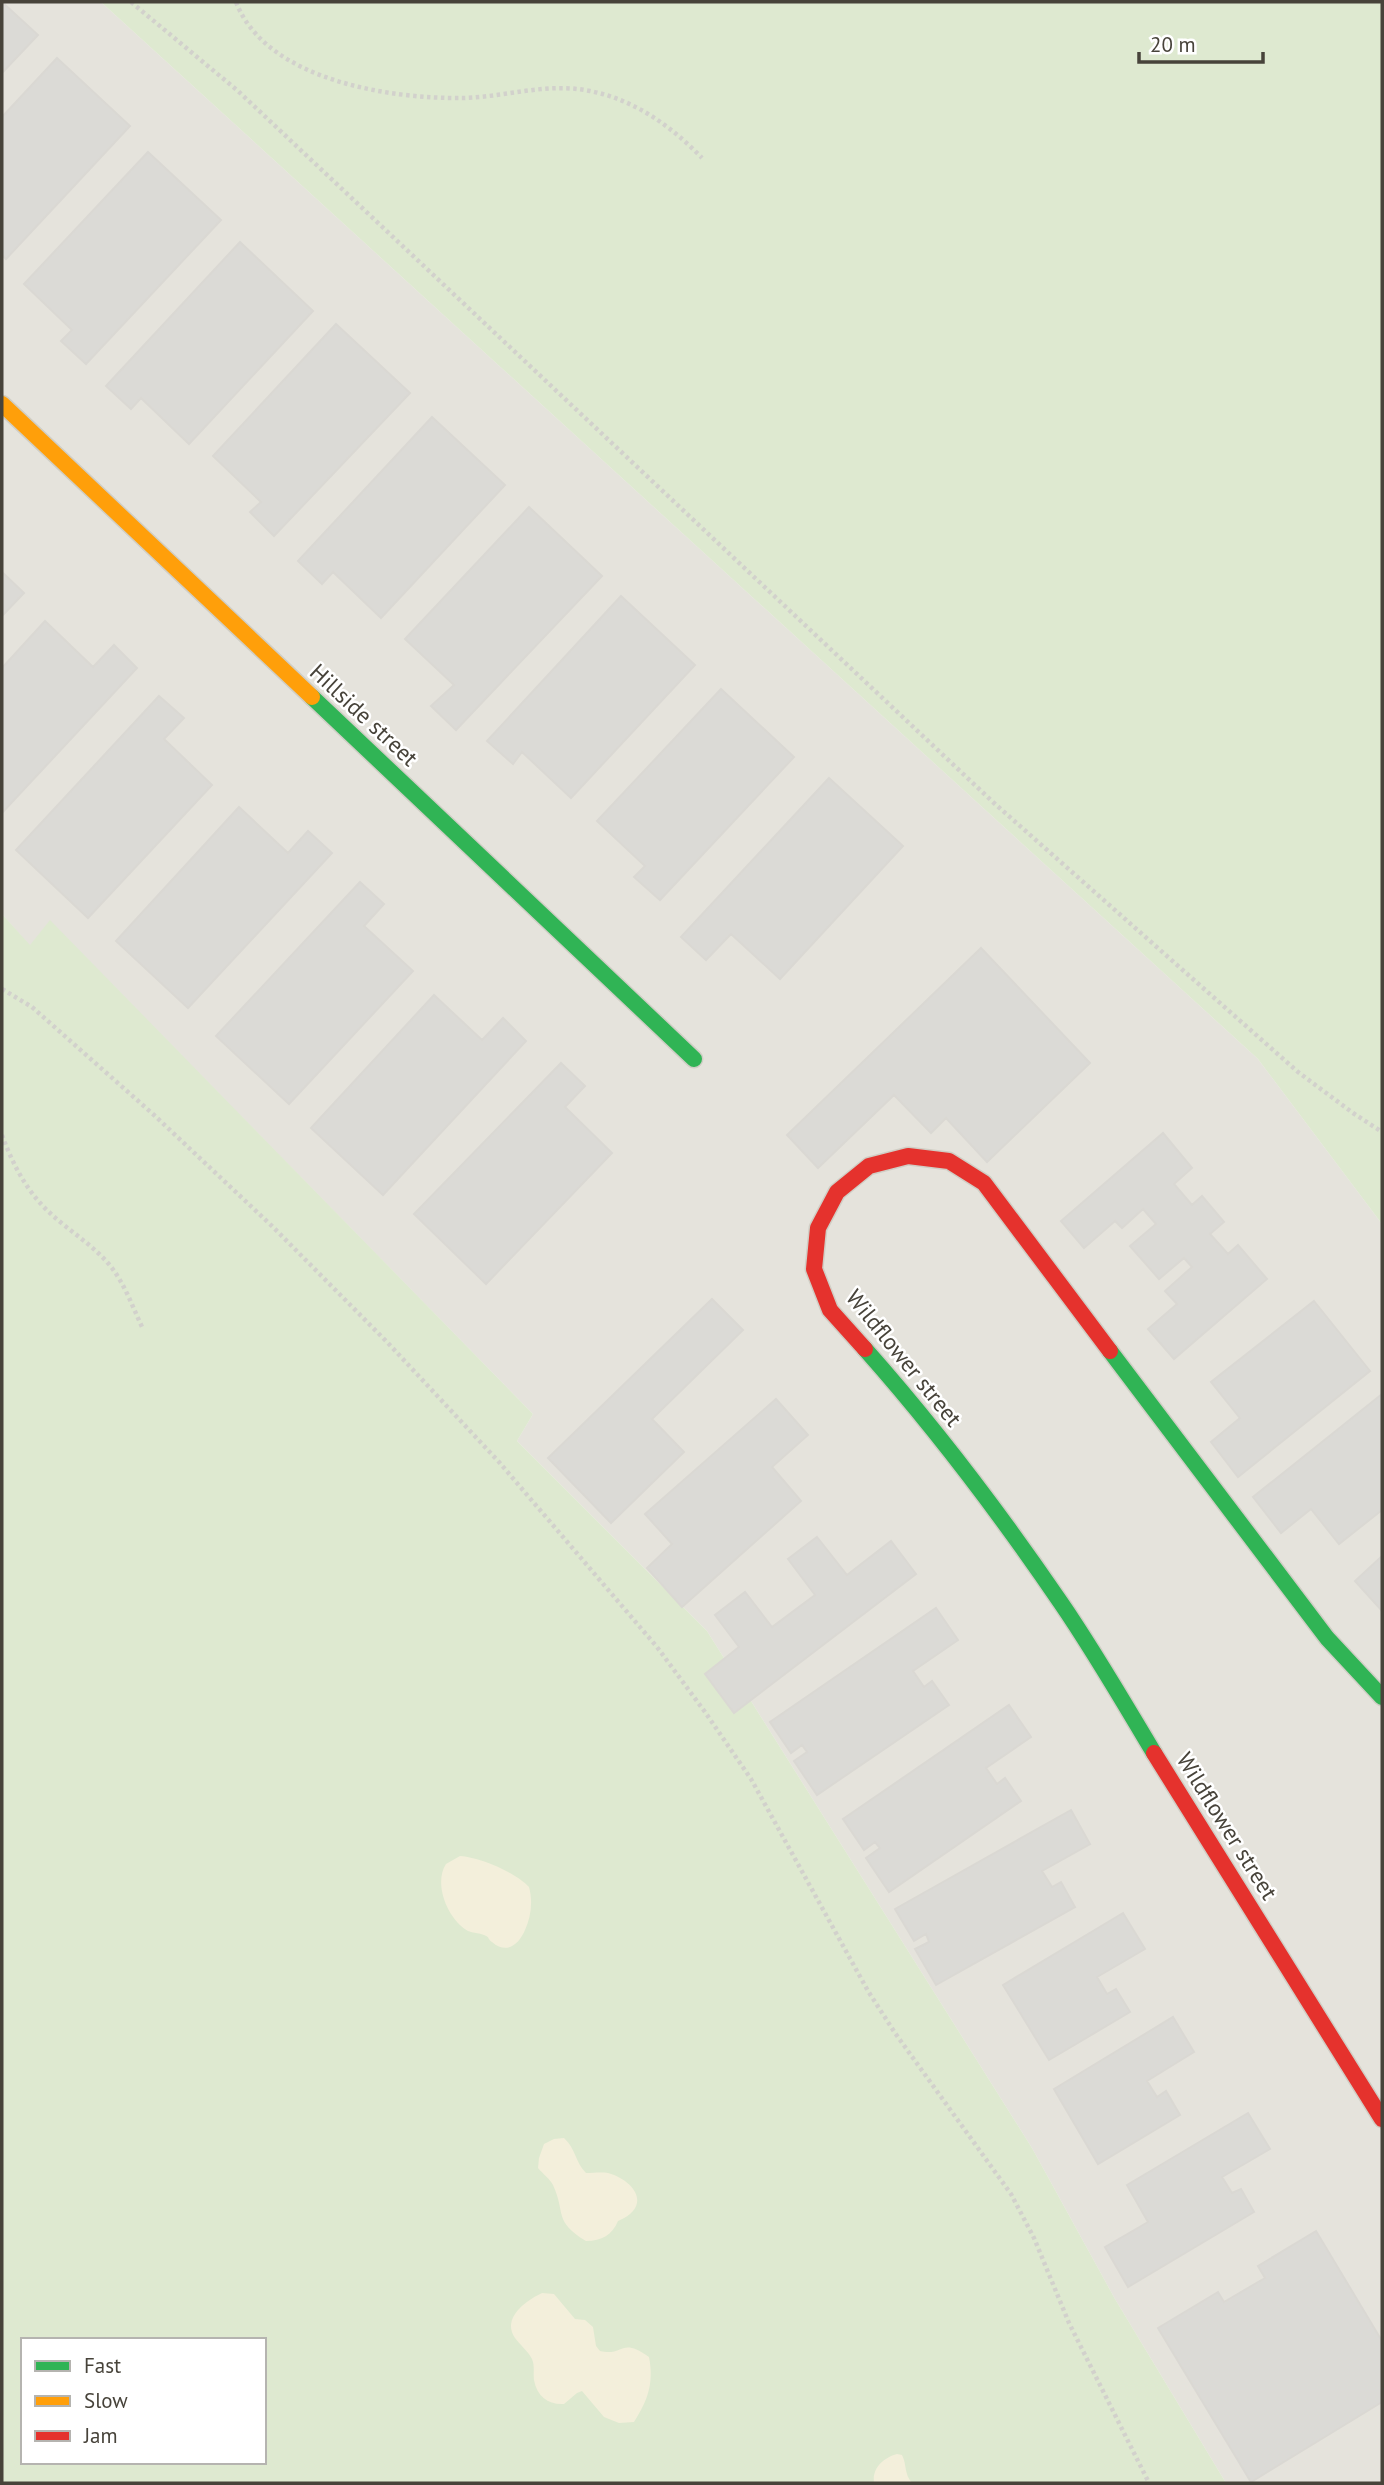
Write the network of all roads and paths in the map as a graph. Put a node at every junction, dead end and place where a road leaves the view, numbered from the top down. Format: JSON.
{"nodes":[{"id":1,"x":131,"y":2,"type":"edge"},
{"id":2,"x":236,"y":2,"type":"edge"},
{"id":3,"x":702,"y":158,"type":"dead end"},
{"id":4,"x":2,"y":404,"type":"edge"},
{"id":5,"x":2,"y":989,"type":"edge"},
{"id":6,"x":694,"y":1059,"type":"dead end"},
{"id":7,"x":1382,"y":1132,"type":"edge"},
{"id":8,"x":2,"y":1135,"type":"edge"},
{"id":9,"x":143,"y":1329,"type":"dead end"},
{"id":10,"x":1382,"y":1697,"type":"edge"},
{"id":11,"x":1382,"y":2119,"type":"edge"},
{"id":12,"x":1149,"y":2483,"type":"edge"}],
"edges":[{"from":1,"to":7,"type":"path"},
{"from":2,"to":3,"type":"path"},
{"from":4,"to":6,"type":"street","name":"Hillside street"},
{"from":5,"to":12,"type":"path"},
{"from":8,"to":9,"type":"path"},
{"from":10,"to":11,"type":"street","name":"Wildflower street"}]}
